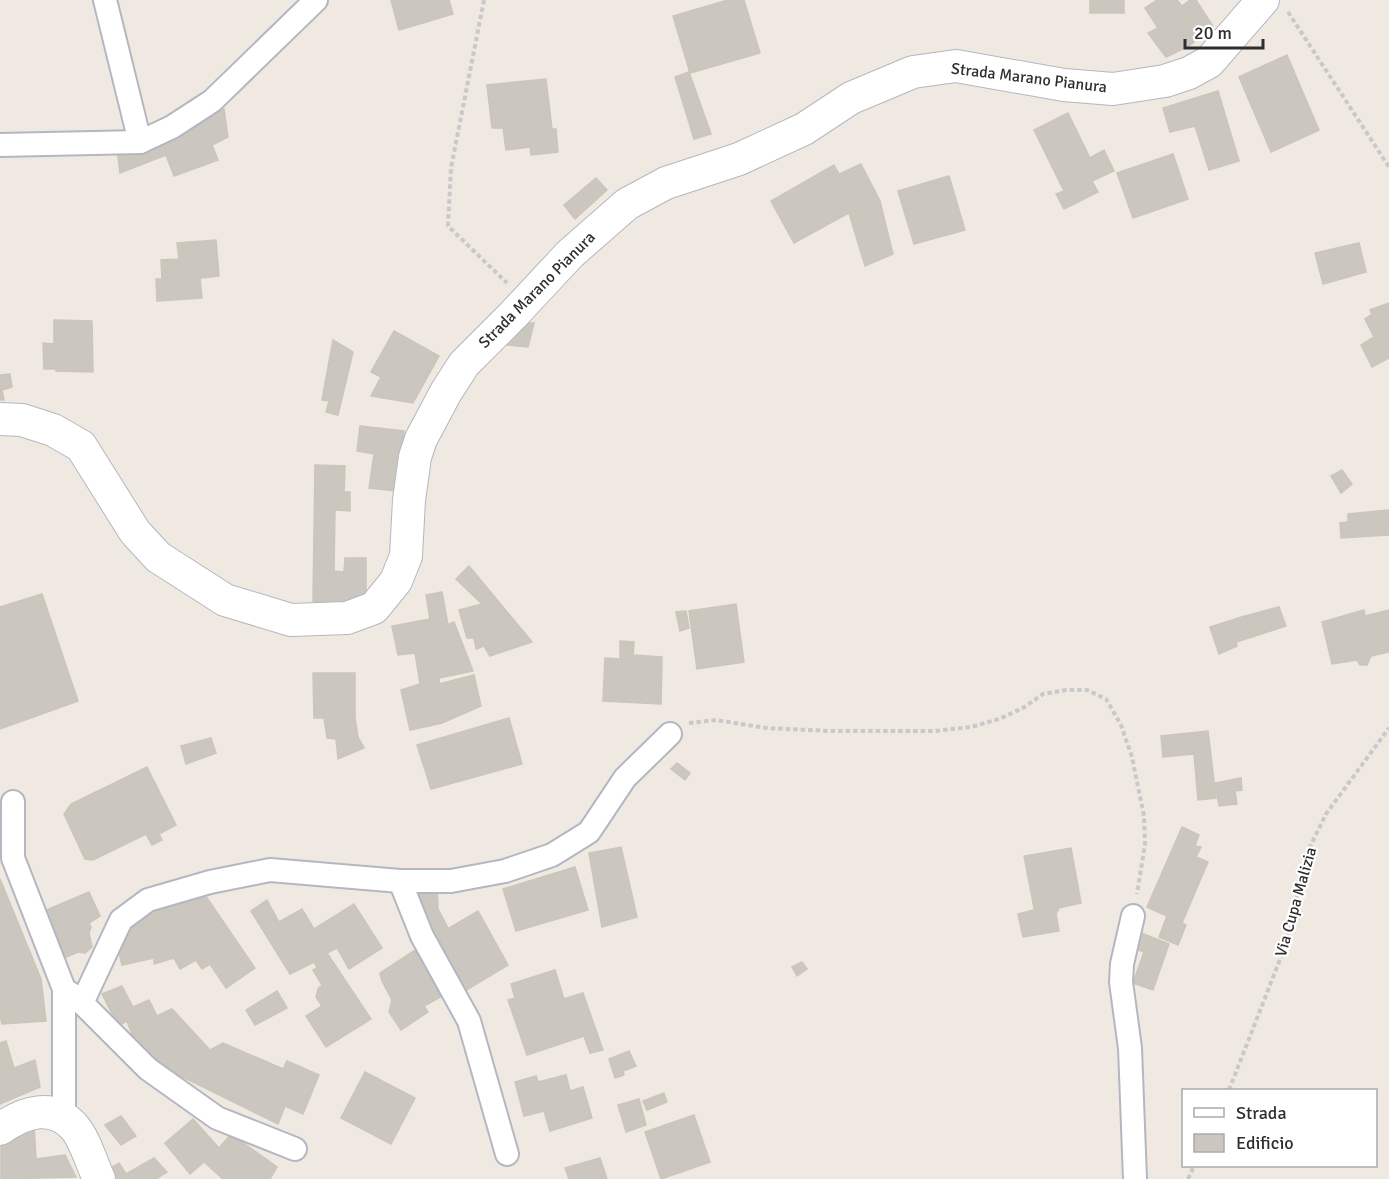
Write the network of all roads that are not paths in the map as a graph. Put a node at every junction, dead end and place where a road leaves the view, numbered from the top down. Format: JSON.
{"nodes":[{"id":1,"x":105,"y":0,"type":"edge"},
{"id":2,"x":316,"y":0,"type":"edge"},
{"id":3,"x":1265,"y":2,"type":"edge"},
{"id":4,"x":140,"y":142,"type":"junction"},
{"id":5,"x":0,"y":145,"type":"edge"},
{"id":6,"x":0,"y":419,"type":"edge"},
{"id":7,"x":670,"y":734,"type":"road end"},
{"id":8,"x":13,"y":802,"type":"dead end"},
{"id":9,"x":400,"y":882,"type":"junction"},
{"id":10,"x":1133,"y":916,"type":"road end"},
{"id":11,"x":64,"y":988,"type":"junction"},
{"id":12,"x":82,"y":1003,"type":"junction"},
{"id":13,"x":64,"y":1118,"type":"junction"},
{"id":14,"x":0,"y":1129,"type":"edge"},
{"id":15,"x":295,"y":1149,"type":"dead end"},
{"id":16,"x":507,"y":1154,"type":"dead end"},
{"id":17,"x":99,"y":1179,"type":"edge"},
{"id":18,"x":1135,"y":1179,"type":"edge"}],
"edges":[{"from":1,"to":4,"type":"street"},
{"from":2,"to":4,"type":"street"},
{"from":3,"to":6,"type":"street","name":"Strada Marano Pianura"},
{"from":4,"to":5,"type":"street"},
{"from":7,"to":9,"type":"street"},
{"from":8,"to":11,"type":"street"},
{"from":9,"to":12,"type":"street"},
{"from":9,"to":16,"type":"street"},
{"from":10,"to":18,"type":"street"},
{"from":11,"to":12,"type":"street"},
{"from":11,"to":13,"type":"street"},
{"from":12,"to":15,"type":"street"},
{"from":13,"to":14,"type":"street"},
{"from":13,"to":17,"type":"street"}]}
